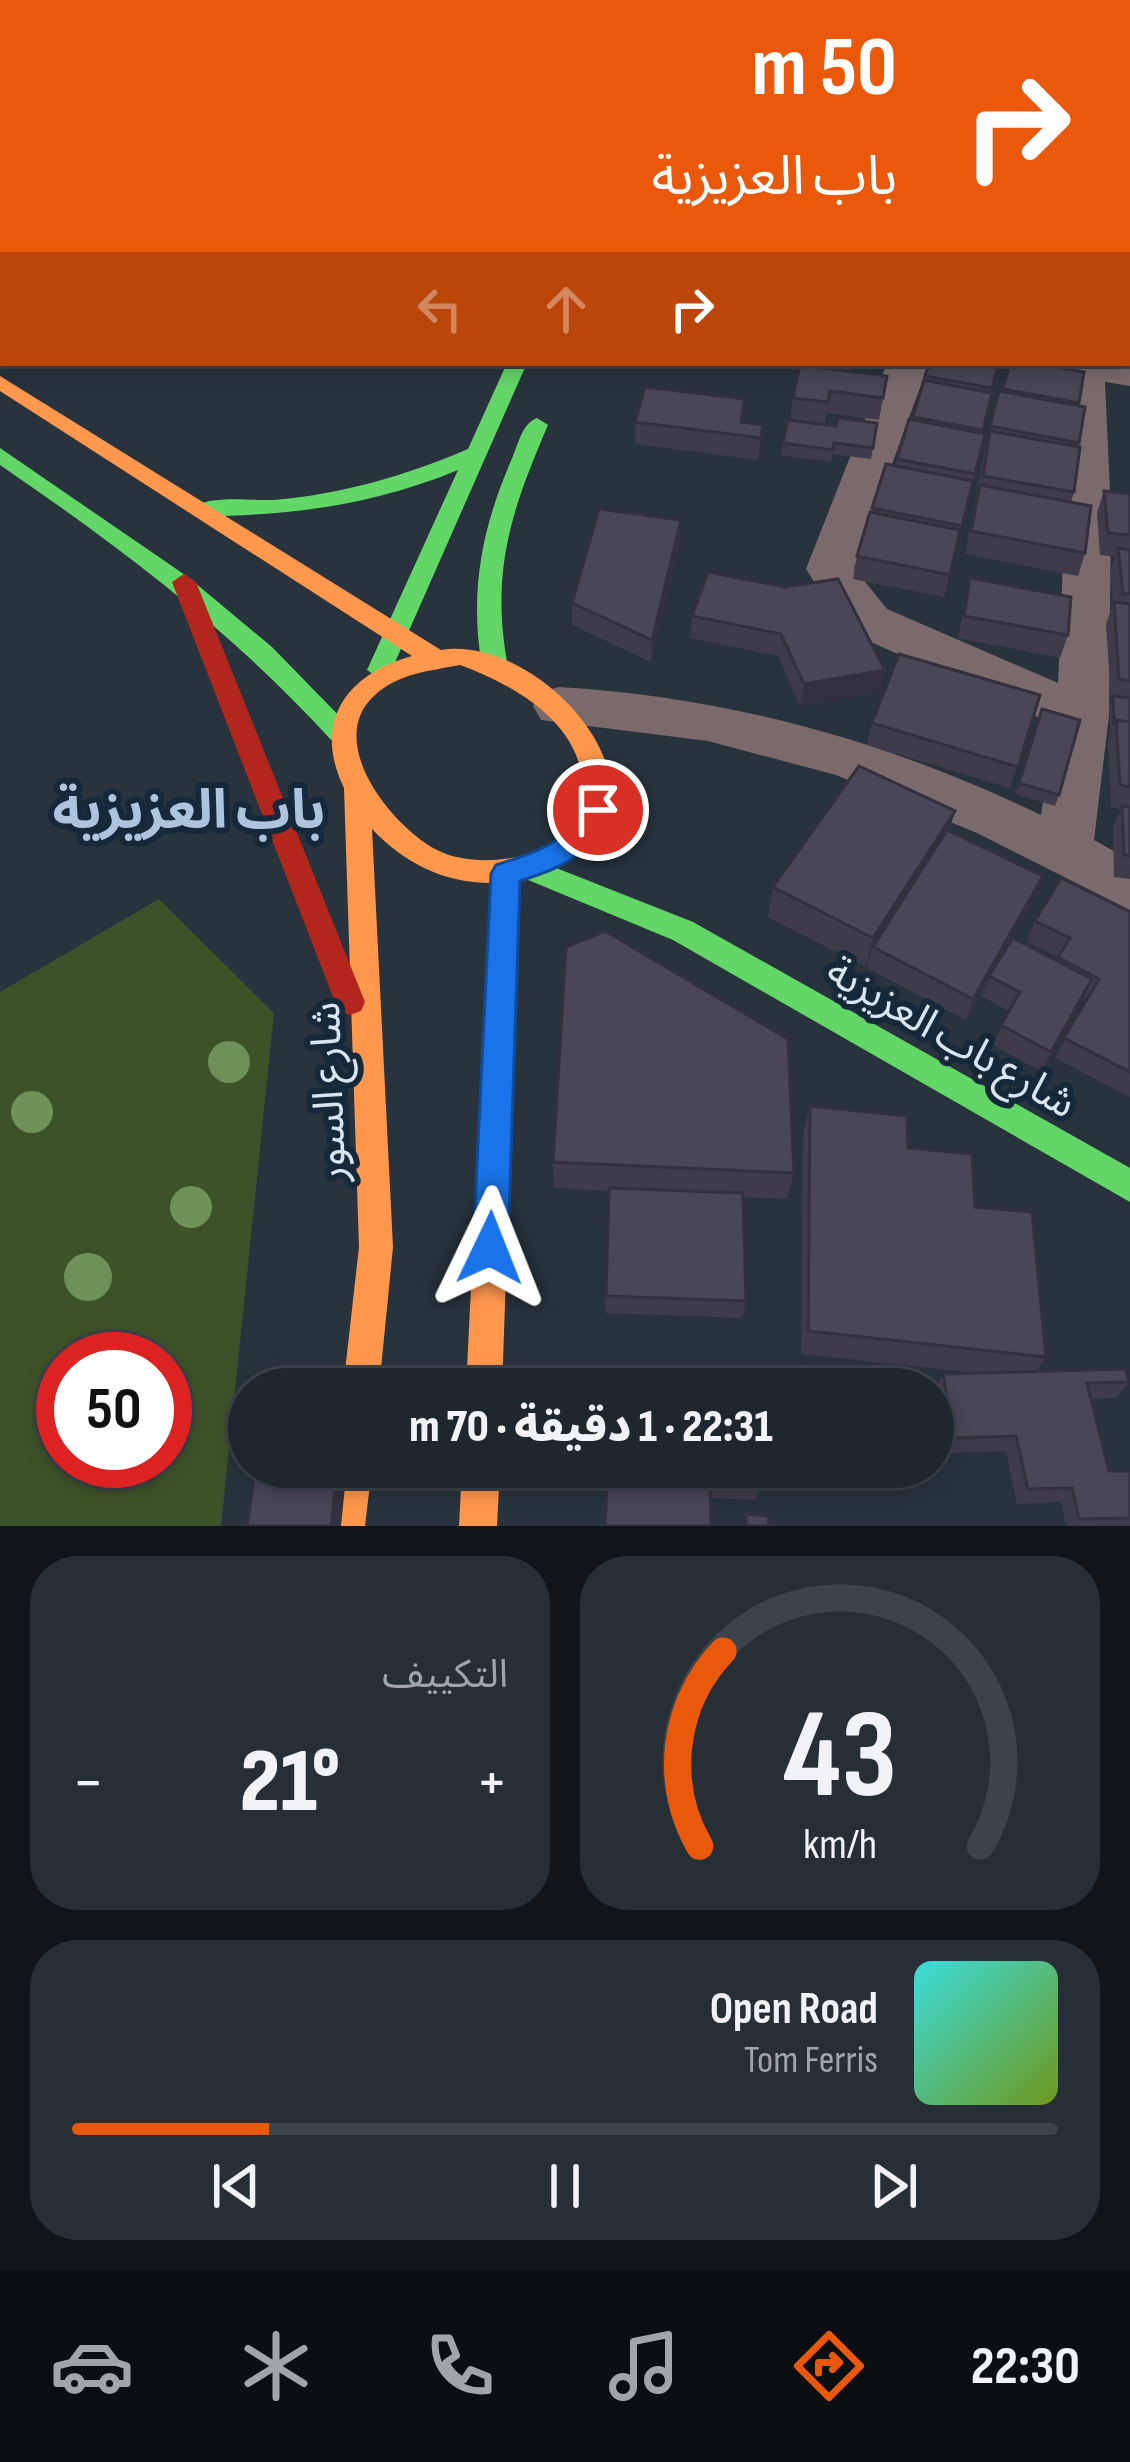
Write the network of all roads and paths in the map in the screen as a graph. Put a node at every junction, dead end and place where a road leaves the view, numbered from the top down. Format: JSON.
{"nodes":[{"id":1,"x":517,"y":366,"type":"edge"},
{"id":2,"x":907,"y":366,"type":"edge"},
{"id":3,"x":1094,"y":368,"type":"edge"},
{"id":4,"x":0,"y":382,"type":"edge"},
{"id":5,"x":544,"y":407,"type":"dead end"},
{"id":6,"x":476,"y":453,"type":"junction"},
{"id":7,"x":0,"y":455,"type":"edge"},
{"id":8,"x":203,"y":509,"type":"junction"},
{"id":9,"x":184,"y":582,"type":"junction"},
{"id":10,"x":396,"y":632,"type":"junction"},
{"id":11,"x":434,"y":658,"type":"junction"},
{"id":12,"x":495,"y":667,"type":"junction"},
{"id":13,"x":376,"y":679,"type":"junction"},
{"id":14,"x":559,"y":706,"type":"junction"},
{"id":15,"x":1083,"y":716,"type":"junction"},
{"id":16,"x":340,"y":733,"type":"junction"},
{"id":17,"x":356,"y":791,"type":"junction"},
{"id":18,"x":1064,"y":850,"type":"junction"},
{"id":19,"x":519,"y":871,"type":"junction"},
{"id":20,"x":1130,"y":886,"type":"edge"},
{"id":21,"x":669,"y":897,"type":"dead end"},
{"id":22,"x":732,"y":958,"type":"junction"},
{"id":23,"x":368,"y":1044,"type":"junction"},
{"id":24,"x":1130,"y":1186,"type":"edge"},
{"id":25,"x":363,"y":1368,"type":"edge"},
{"id":26,"x":485,"y":1368,"type":"edge"},
{"id":27,"x":350,"y":1488,"type":"edge"},
{"id":28,"x":480,"y":1488,"type":"edge"},
{"id":29,"x":346,"y":1526,"type":"edge"},
{"id":30,"x":478,"y":1526,"type":"edge"}],
"edges":[{"from":1,"to":6,"type":"main road"},
{"from":2,"to":15,"type":"street"},
{"from":3,"to":15,"type":"street"},
{"from":4,"to":8,"type":"main road"},
{"from":5,"to":12,"type":"main road"},
{"from":6,"to":8,"type":"main road"},
{"from":6,"to":10,"type":"main road"},
{"from":7,"to":9,"type":"main road"},
{"from":8,"to":10,"type":"main road"},
{"from":9,"to":16,"type":"main road"},
{"from":9,"to":23,"type":"main road"},
{"from":10,"to":11,"type":"main road"},
{"from":10,"to":13,"type":"main road"},
{"from":11,"to":12,"type":"main road"},
{"from":11,"to":13,"type":"main road"},
{"from":12,"to":14,"type":"main road"},
{"from":13,"to":16,"type":"main road"},
{"from":14,"to":18,"type":"street"},
{"from":14,"to":19,"type":"main road"},
{"from":15,"to":18,"type":"street"},
{"from":16,"to":17,"type":"main road"},
{"from":17,"to":19,"type":"main road"},
{"from":17,"to":23,"type":"main road","name":"شارع السور"},
{"from":18,"to":20,"type":"street"},
{"from":19,"to":22,"type":"main road","name":"شارع باب العزيزية"},
{"from":19,"to":26,"type":"main road"},
{"from":21,"to":22,"type":"main road","name":"شارع باب العزيزية"},
{"from":22,"to":24,"type":"main road","name":"شارع باب العزيزية"},
{"from":23,"to":25,"type":"main road","name":"شارع السور"},
{"from":27,"to":29,"type":"main road"},
{"from":28,"to":30,"type":"main road"}]}
